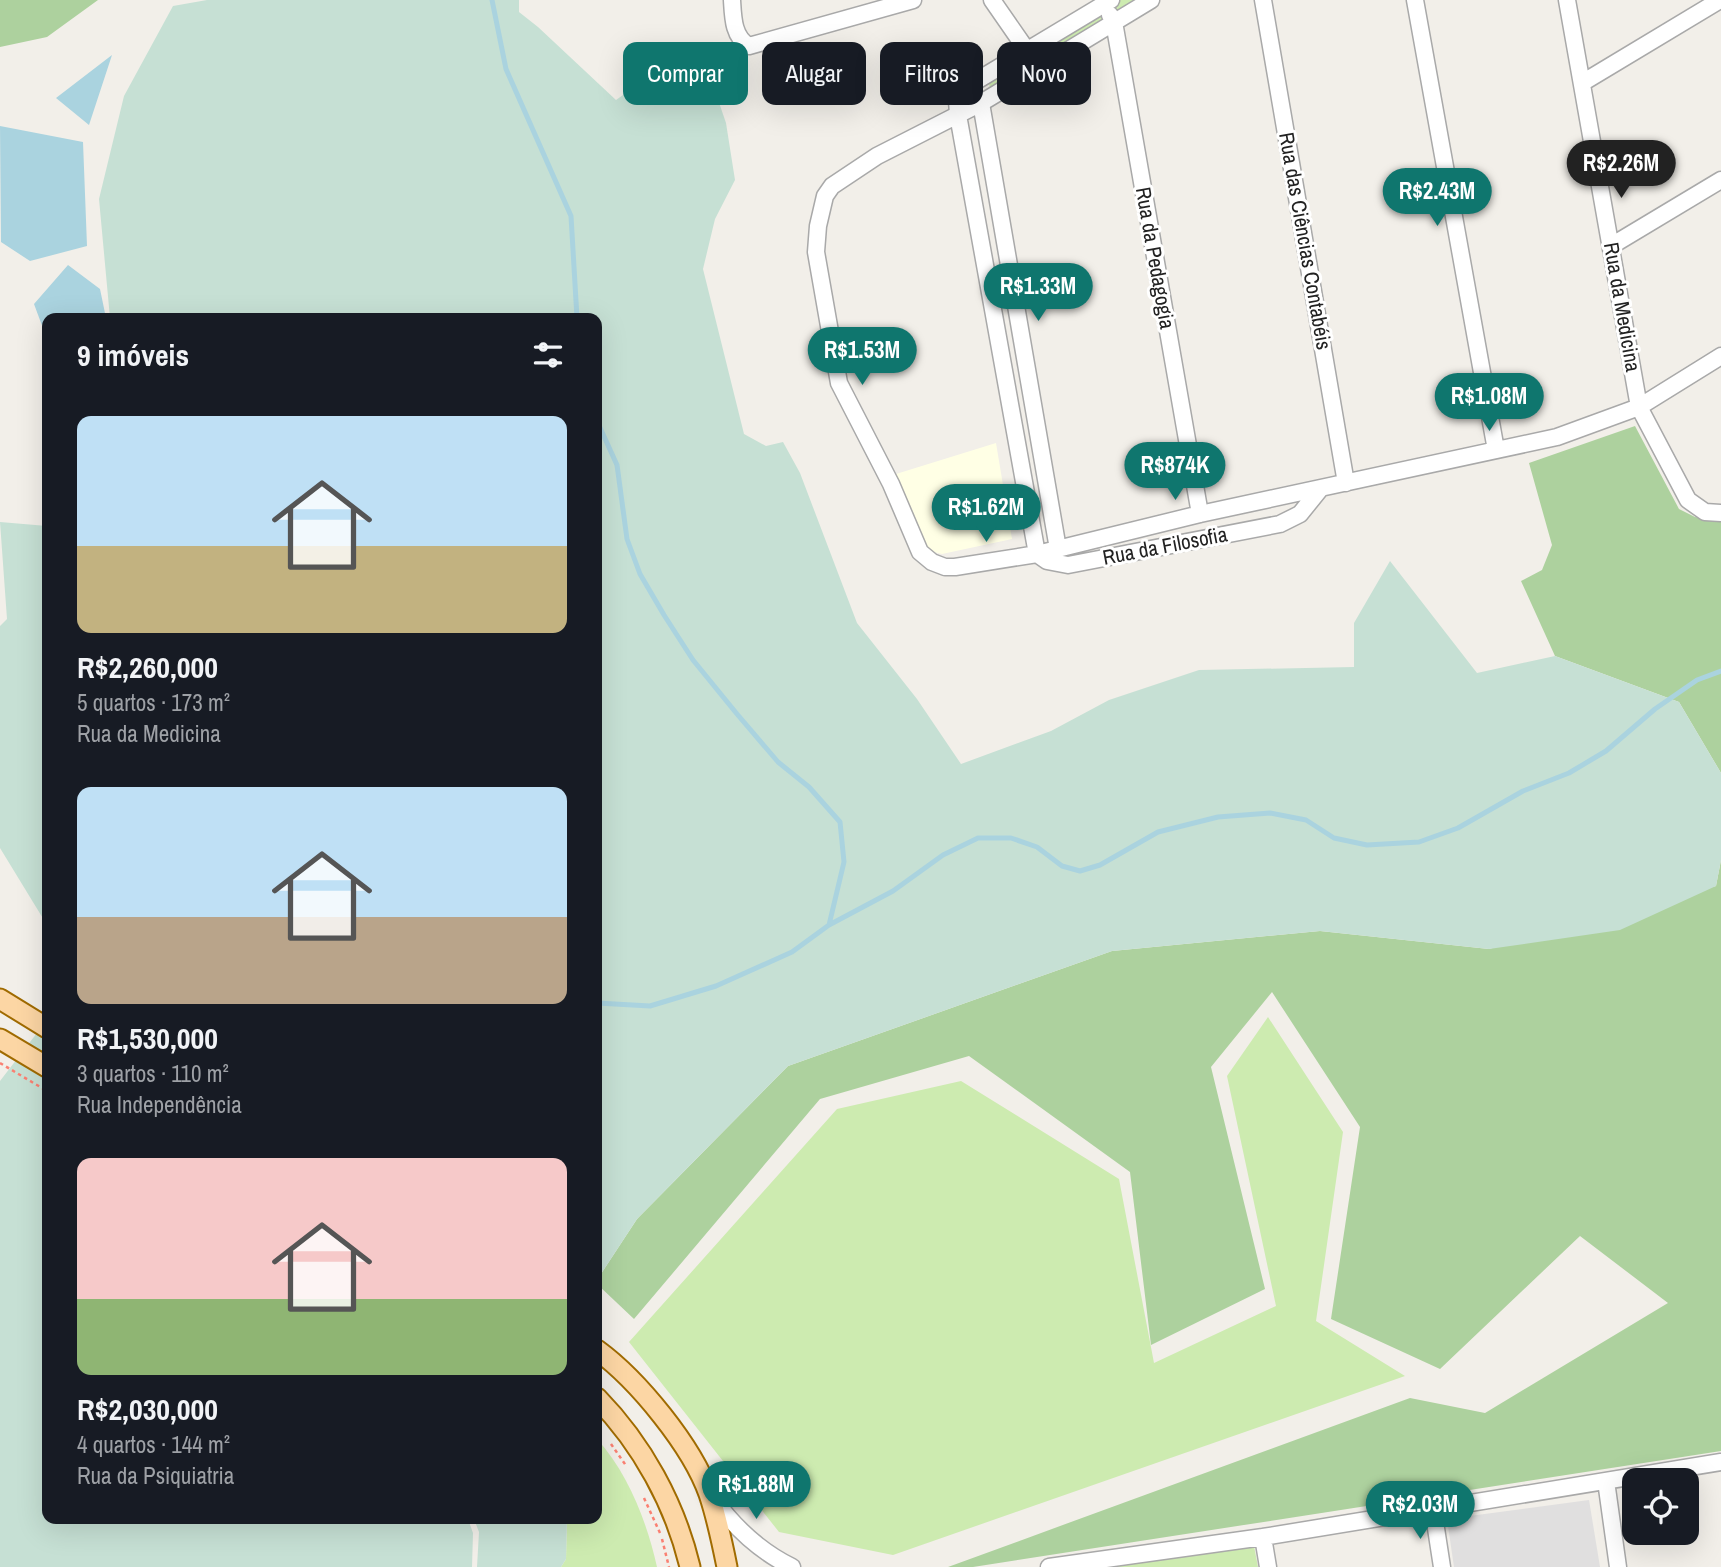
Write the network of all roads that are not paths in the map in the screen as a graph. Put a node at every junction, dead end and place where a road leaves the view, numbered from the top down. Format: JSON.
{"nodes":[{"id":1,"x":732,"y":0,"type":"edge"},
{"id":2,"x":913,"y":0,"type":"edge"},
{"id":3,"x":992,"y":0,"type":"edge"},
{"id":4,"x":1151,"y":0,"type":"edge"},
{"id":5,"x":1263,"y":0,"type":"edge"},
{"id":6,"x":1415,"y":0,"type":"edge"},
{"id":7,"x":1567,"y":0,"type":"edge"},
{"id":8,"x":1720,"y":0,"type":"edge"},
{"id":9,"x":1108,"y":2,"type":"edge"},
{"id":10,"x":1114,"y":22,"type":"junction"},
{"id":11,"x":1021,"y":42,"type":"edge"},
{"id":12,"x":1038,"y":42,"type":"edge"},
{"id":13,"x":997,"y":67,"type":"edge"},
{"id":14,"x":1582,"y":83,"type":"junction"},
{"id":15,"x":983,"y":102,"type":"edge"},
{"id":16,"x":977,"y":105,"type":"edge"},
{"id":17,"x":981,"y":105,"type":"edge"},
{"id":18,"x":958,"y":115,"type":"junction"},
{"id":19,"x":1721,"y":180,"type":"edge"},
{"id":20,"x":1611,"y":246,"type":"junction"},
{"id":21,"x":1721,"y":356,"type":"edge"},
{"id":22,"x":1639,"y":407,"type":"junction"},
{"id":23,"x":1496,"y":450,"type":"junction"},
{"id":24,"x":1346,"y":483,"type":"junction"},
{"id":25,"x":1321,"y":488,"type":"junction"},
{"id":26,"x":1721,"y":513,"type":"edge"},
{"id":27,"x":1200,"y":514,"type":"junction"},
{"id":28,"x":1058,"y":549,"type":"junction"},
{"id":29,"x":1037,"y":554,"type":"junction"},
{"id":30,"x":0,"y":999,"type":"edge"},
{"id":31,"x":41,"y":1024,"type":"edge"},
{"id":32,"x":5,"y":1042,"type":"edge"},
{"id":33,"x":42,"y":1064,"type":"edge"},
{"id":34,"x":602,"y":1355,"type":"edge"},
{"id":35,"x":602,"y":1403,"type":"edge"},
{"id":36,"x":1721,"y":1462,"type":"edge"},
{"id":37,"x":1606,"y":1481,"type":"junction"},
{"id":38,"x":708,"y":1492,"type":"junction"},
{"id":39,"x":1433,"y":1509,"type":"junction"},
{"id":40,"x":1263,"y":1537,"type":"junction"},
{"id":41,"x":690,"y":1567,"type":"edge"},
{"id":42,"x":727,"y":1567,"type":"edge"},
{"id":43,"x":792,"y":1567,"type":"edge"},
{"id":44,"x":1049,"y":1567,"type":"edge"},
{"id":45,"x":1268,"y":1567,"type":"edge"},
{"id":46,"x":1442,"y":1567,"type":"edge"},
{"id":47,"x":1618,"y":1567,"type":"edge"}],
"edges":[{"from":1,"to":2,"type":"street"},
{"from":3,"to":11,"type":"street"},
{"from":4,"to":10,"type":"street"},
{"from":5,"to":24,"type":"street","name":"Rua das Ciências Contabéis"},
{"from":6,"to":23,"type":"street"},
{"from":7,"to":14,"type":"street","name":"Rua da Medicina"},
{"from":8,"to":14,"type":"street"},
{"from":9,"to":10,"type":"street","name":"Rua da Pedagogia"},
{"from":9,"to":12,"type":"street"},
{"from":10,"to":15,"type":"street"},
{"from":10,"to":27,"type":"street","name":"Rua da Pedagogia"},
{"from":13,"to":18,"type":"street"},
{"from":14,"to":20,"type":"street","name":"Rua da Medicina"},
{"from":16,"to":18,"type":"street"},
{"from":17,"to":28,"type":"street"},
{"from":18,"to":29,"type":"street"},
{"from":18,"to":29,"type":"street"},
{"from":19,"to":20,"type":"street"},
{"from":20,"to":22,"type":"street","name":"Rua da Medicina"},
{"from":21,"to":22,"type":"street","name":"Rua da Filosofia"},
{"from":22,"to":23,"type":"street","name":"Rua da Filosofia"},
{"from":22,"to":26,"type":"street","name":"Rua da Medicina"},
{"from":23,"to":24,"type":"street","name":"Rua da Filosofia"},
{"from":24,"to":25,"type":"street","name":"Rua da Filosofia"},
{"from":25,"to":27,"type":"street","name":"Rua da Filosofia"},
{"from":25,"to":29,"type":"street","name":"Rua da Filosofia"},
{"from":27,"to":28,"type":"street","name":"Rua da Filosofia"},
{"from":28,"to":29,"type":"street","name":"Rua da Filosofia"},
{"from":30,"to":31,"type":"main road"},
{"from":32,"to":33,"type":"main road"},
{"from":34,"to":38,"type":"main road"},
{"from":35,"to":41,"type":"main road"},
{"from":36,"to":37,"type":"street"},
{"from":37,"to":39,"type":"street"},
{"from":37,"to":47,"type":"street"},
{"from":38,"to":42,"type":"main road"},
{"from":38,"to":43,"type":"street"},
{"from":39,"to":40,"type":"street"},
{"from":39,"to":46,"type":"street"},
{"from":40,"to":44,"type":"street"},
{"from":40,"to":45,"type":"street"}]}
